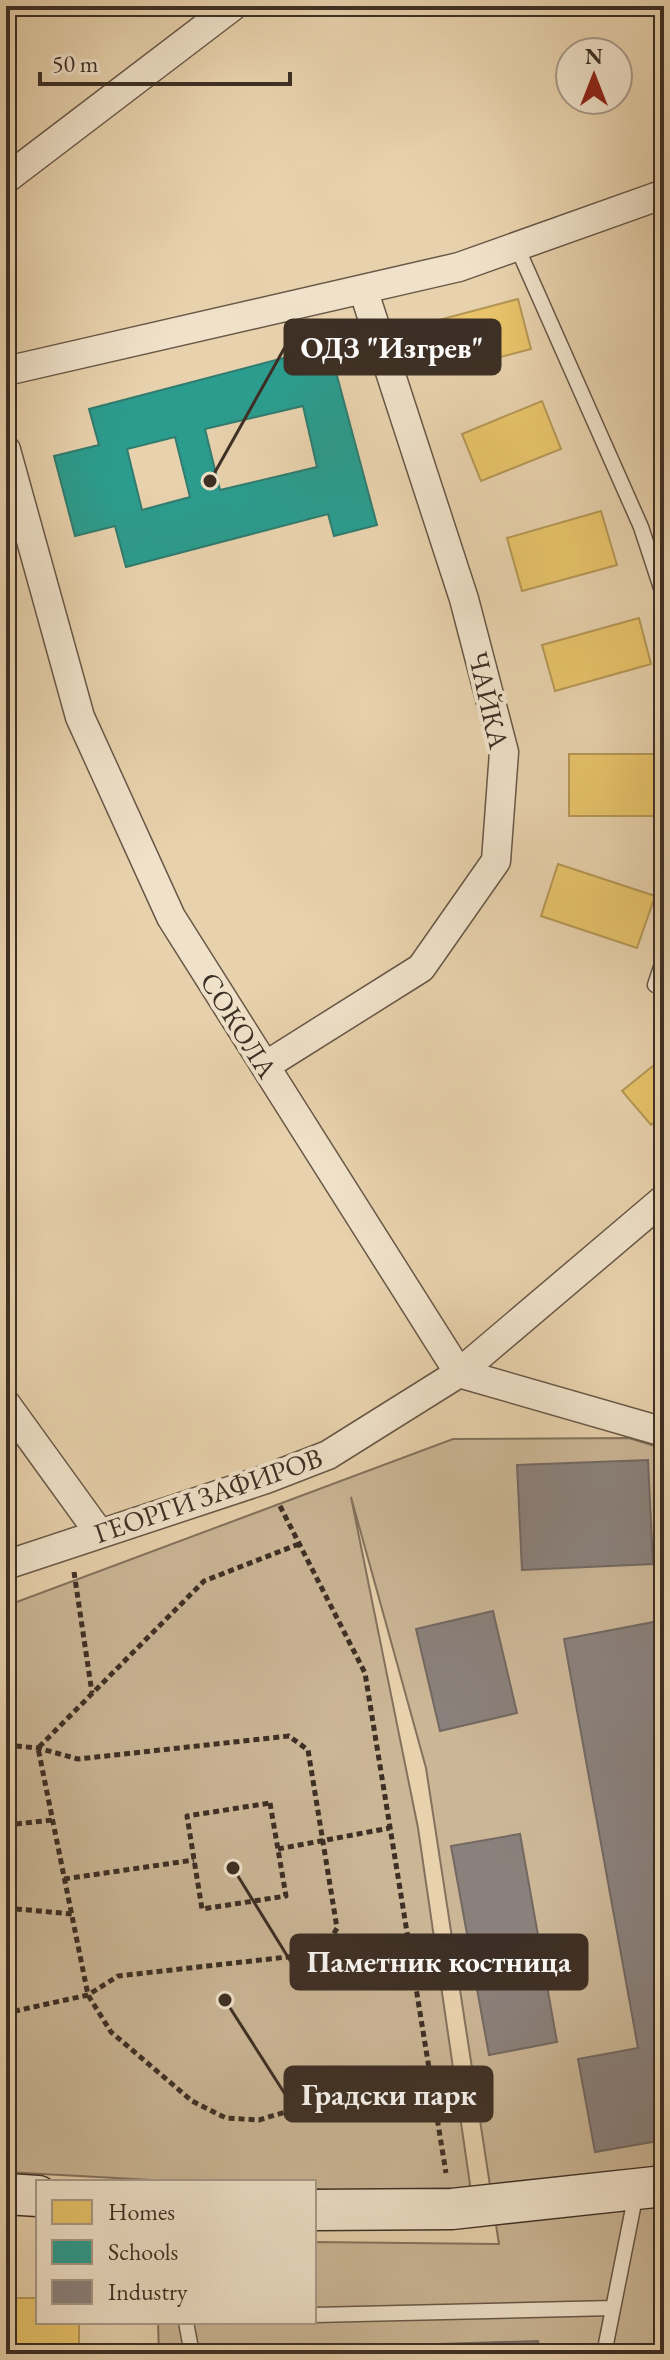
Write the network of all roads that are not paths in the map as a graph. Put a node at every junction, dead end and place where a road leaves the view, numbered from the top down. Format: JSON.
{"nodes":[{"id":1,"x":233,"y":6,"type":"edge"},
{"id":2,"x":6,"y":179,"type":"edge"},
{"id":3,"x":664,"y":194,"type":"edge"},
{"id":4,"x":517,"y":247,"type":"junction"},
{"id":5,"x":363,"y":289,"type":"junction"},
{"id":6,"x":6,"y":371,"type":"edge"},
{"id":7,"x":6,"y":450,"type":"edge"},
{"id":8,"x":664,"y":597,"type":"edge"},
{"id":9,"x":664,"y":958,"type":"edge"},
{"id":10,"x":655,"y":985,"type":"dead end"},
{"id":11,"x":265,"y":1066,"type":"junction"},
{"id":12,"x":664,"y":1199,"type":"edge"},
{"id":13,"x":459,"y":1373,"type":"junction"},
{"id":14,"x":6,"y":1404,"type":"edge"},
{"id":15,"x":664,"y":1432,"type":"edge"},
{"id":16,"x":100,"y":1534,"type":"junction"},
{"id":17,"x":6,"y":1565,"type":"edge"},
{"id":18,"x":650,"y":2189,"type":"edge"},
{"id":19,"x":6,"y":2194,"type":"edge"},
{"id":20,"x":36,"y":2196,"type":"edge"},
{"id":21,"x":316,"y":2210,"type":"edge"},
{"id":22,"x":613,"y":2308,"type":"junction"},
{"id":23,"x":316,"y":2315,"type":"edge"},
{"id":24,"x":186,"y":2324,"type":"edge"},
{"id":25,"x":192,"y":2354,"type":"edge"},
{"id":26,"x":604,"y":2354,"type":"edge"}],
"edges":[{"from":1,"to":2,"type":"street"},
{"from":3,"to":4,"type":"street"},
{"from":4,"to":5,"type":"street"},
{"from":4,"to":8,"type":"lane"},
{"from":5,"to":6,"type":"street"},
{"from":5,"to":11,"type":"street","name":"ЧАЙКА"},
{"from":7,"to":11,"type":"street","name":"СОКОЛА"},
{"from":9,"to":10,"type":"lane"},
{"from":11,"to":13,"type":"street","name":"СОКОЛА"},
{"from":12,"to":13,"type":"street","name":"ГЕОРГИ ЗАФИРОВ"},
{"from":13,"to":15,"type":"street"},
{"from":13,"to":16,"type":"street","name":"ГЕОРГИ ЗАФИРОВ"},
{"from":14,"to":16,"type":"street"},
{"from":16,"to":17,"type":"street","name":"ГЕОРГИ ЗАФИРОВ"},
{"from":18,"to":21,"type":"street"},
{"from":18,"to":22,"type":"lane"},
{"from":19,"to":20,"type":"street"},
{"from":22,"to":23,"type":"lane"},
{"from":22,"to":26,"type":"lane"},
{"from":24,"to":25,"type":"lane"}]}
